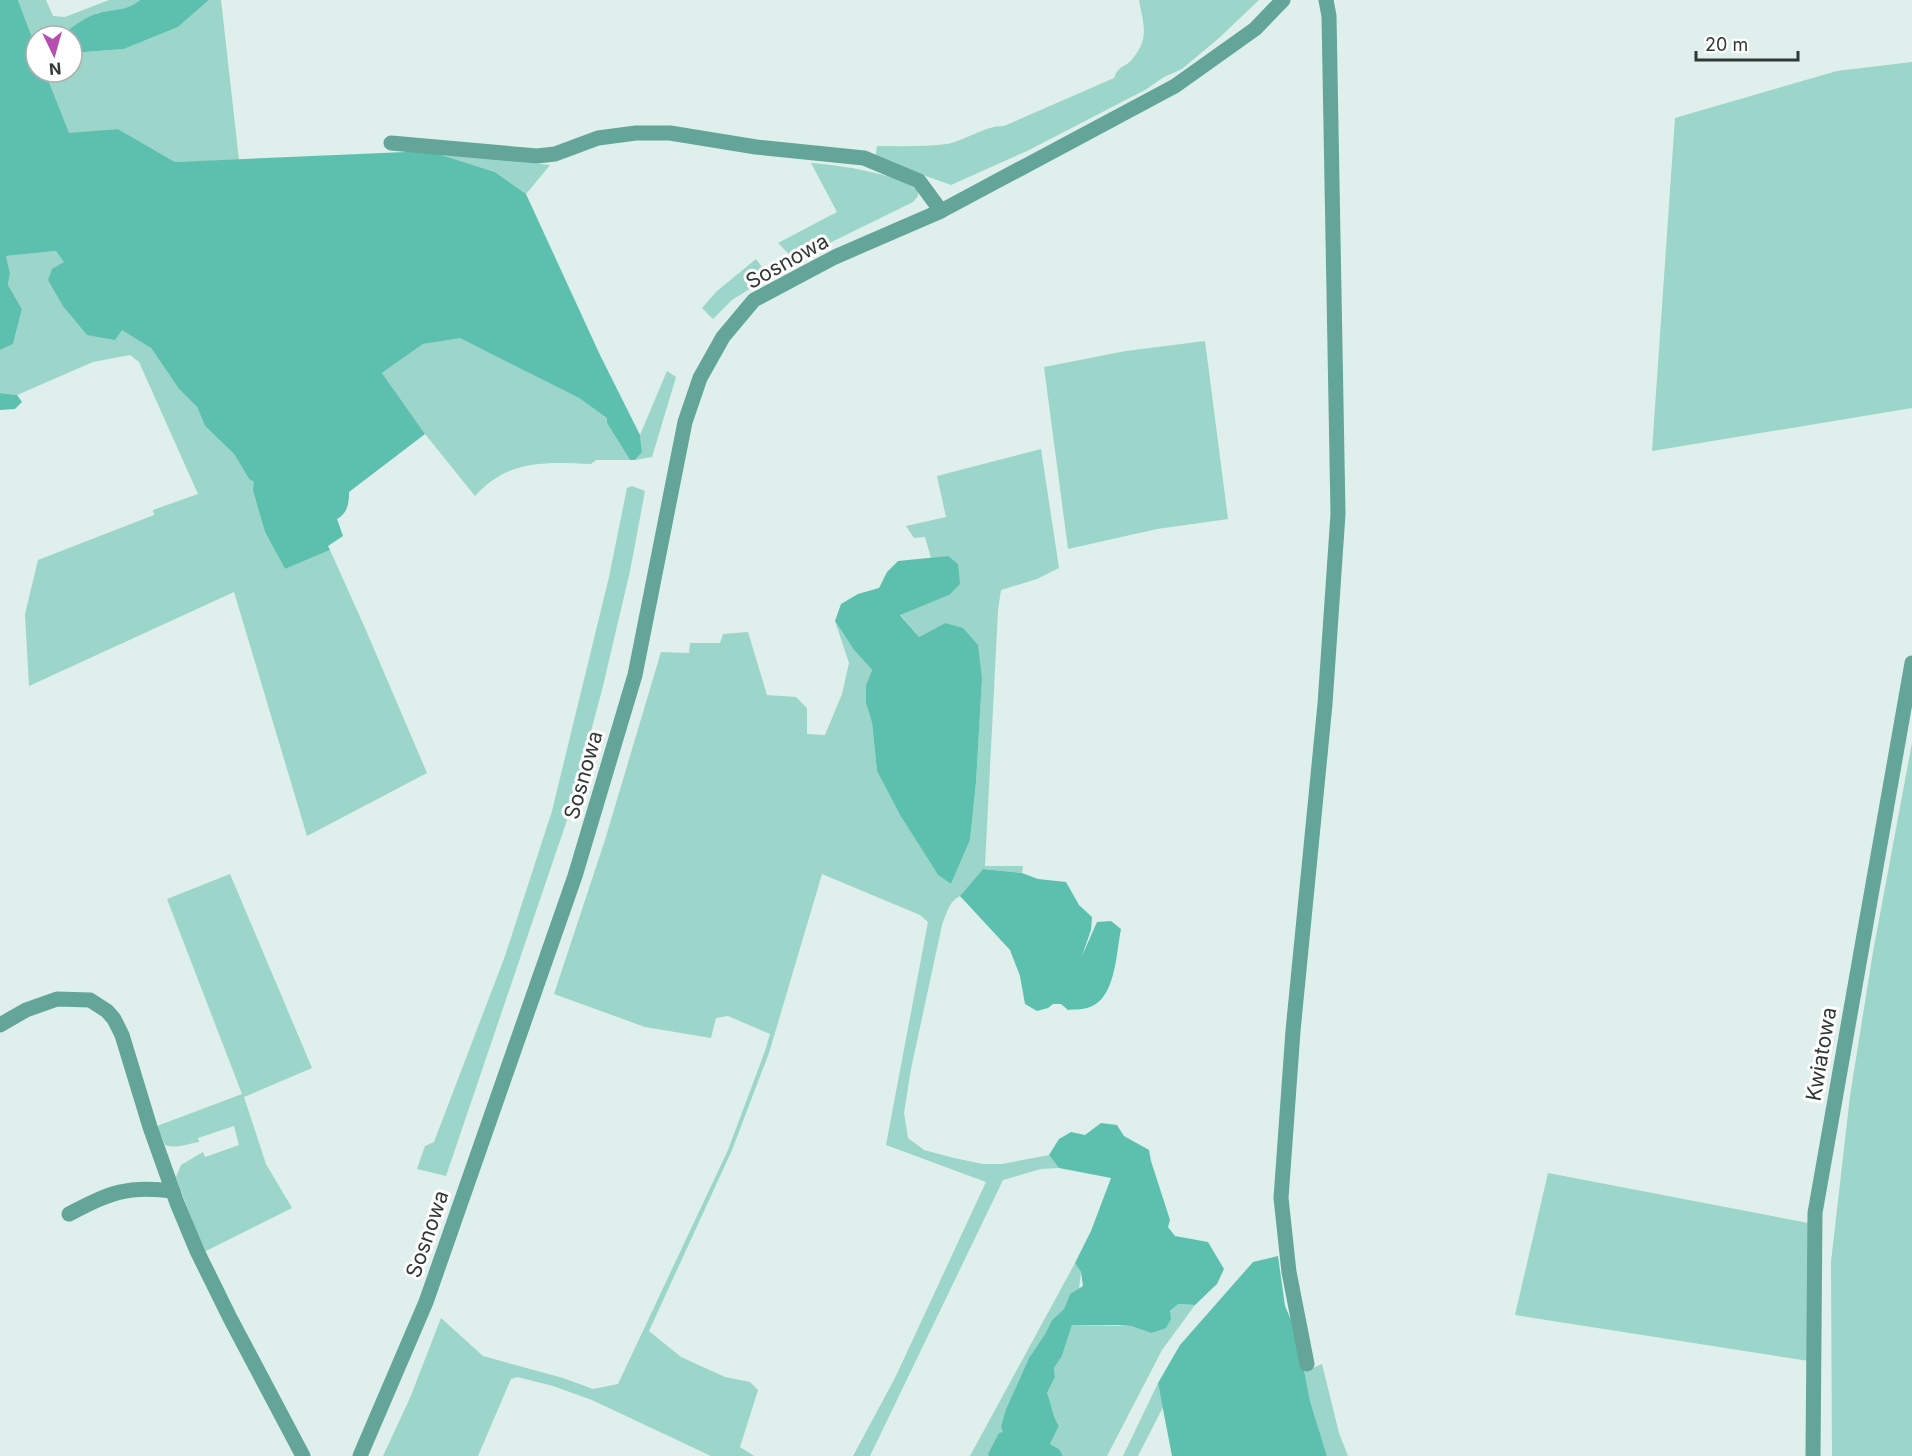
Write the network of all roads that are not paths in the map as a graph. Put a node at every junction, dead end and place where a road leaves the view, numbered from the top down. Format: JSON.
{"nodes":[{"id":1,"x":1284,"y":0,"type":"edge"},
{"id":2,"x":1326,"y":0,"type":"edge"},
{"id":3,"x":391,"y":143,"type":"dead end"},
{"id":4,"x":941,"y":211,"type":"junction"},
{"id":5,"x":1912,"y":663,"type":"edge"},
{"id":6,"x":0,"y":1025,"type":"edge"},
{"id":7,"x":173,"y":1191,"type":"junction"},
{"id":8,"x":69,"y":1214,"type":"dead end"},
{"id":9,"x":1307,"y":1364,"type":"dead end"},
{"id":10,"x":303,"y":1456,"type":"edge"},
{"id":11,"x":360,"y":1456,"type":"edge"},
{"id":12,"x":1813,"y":1456,"type":"edge"}],
"edges":[{"from":1,"to":4,"type":"street","name":"Sosnowa"},
{"from":2,"to":9,"type":"street"},
{"from":3,"to":4,"type":"street"},
{"from":4,"to":11,"type":"street","name":"Sosnowa"},
{"from":5,"to":12,"type":"street","name":"Kwiatowa"},
{"from":6,"to":7,"type":"street"},
{"from":7,"to":8,"type":"street"},
{"from":7,"to":10,"type":"street"}]}
